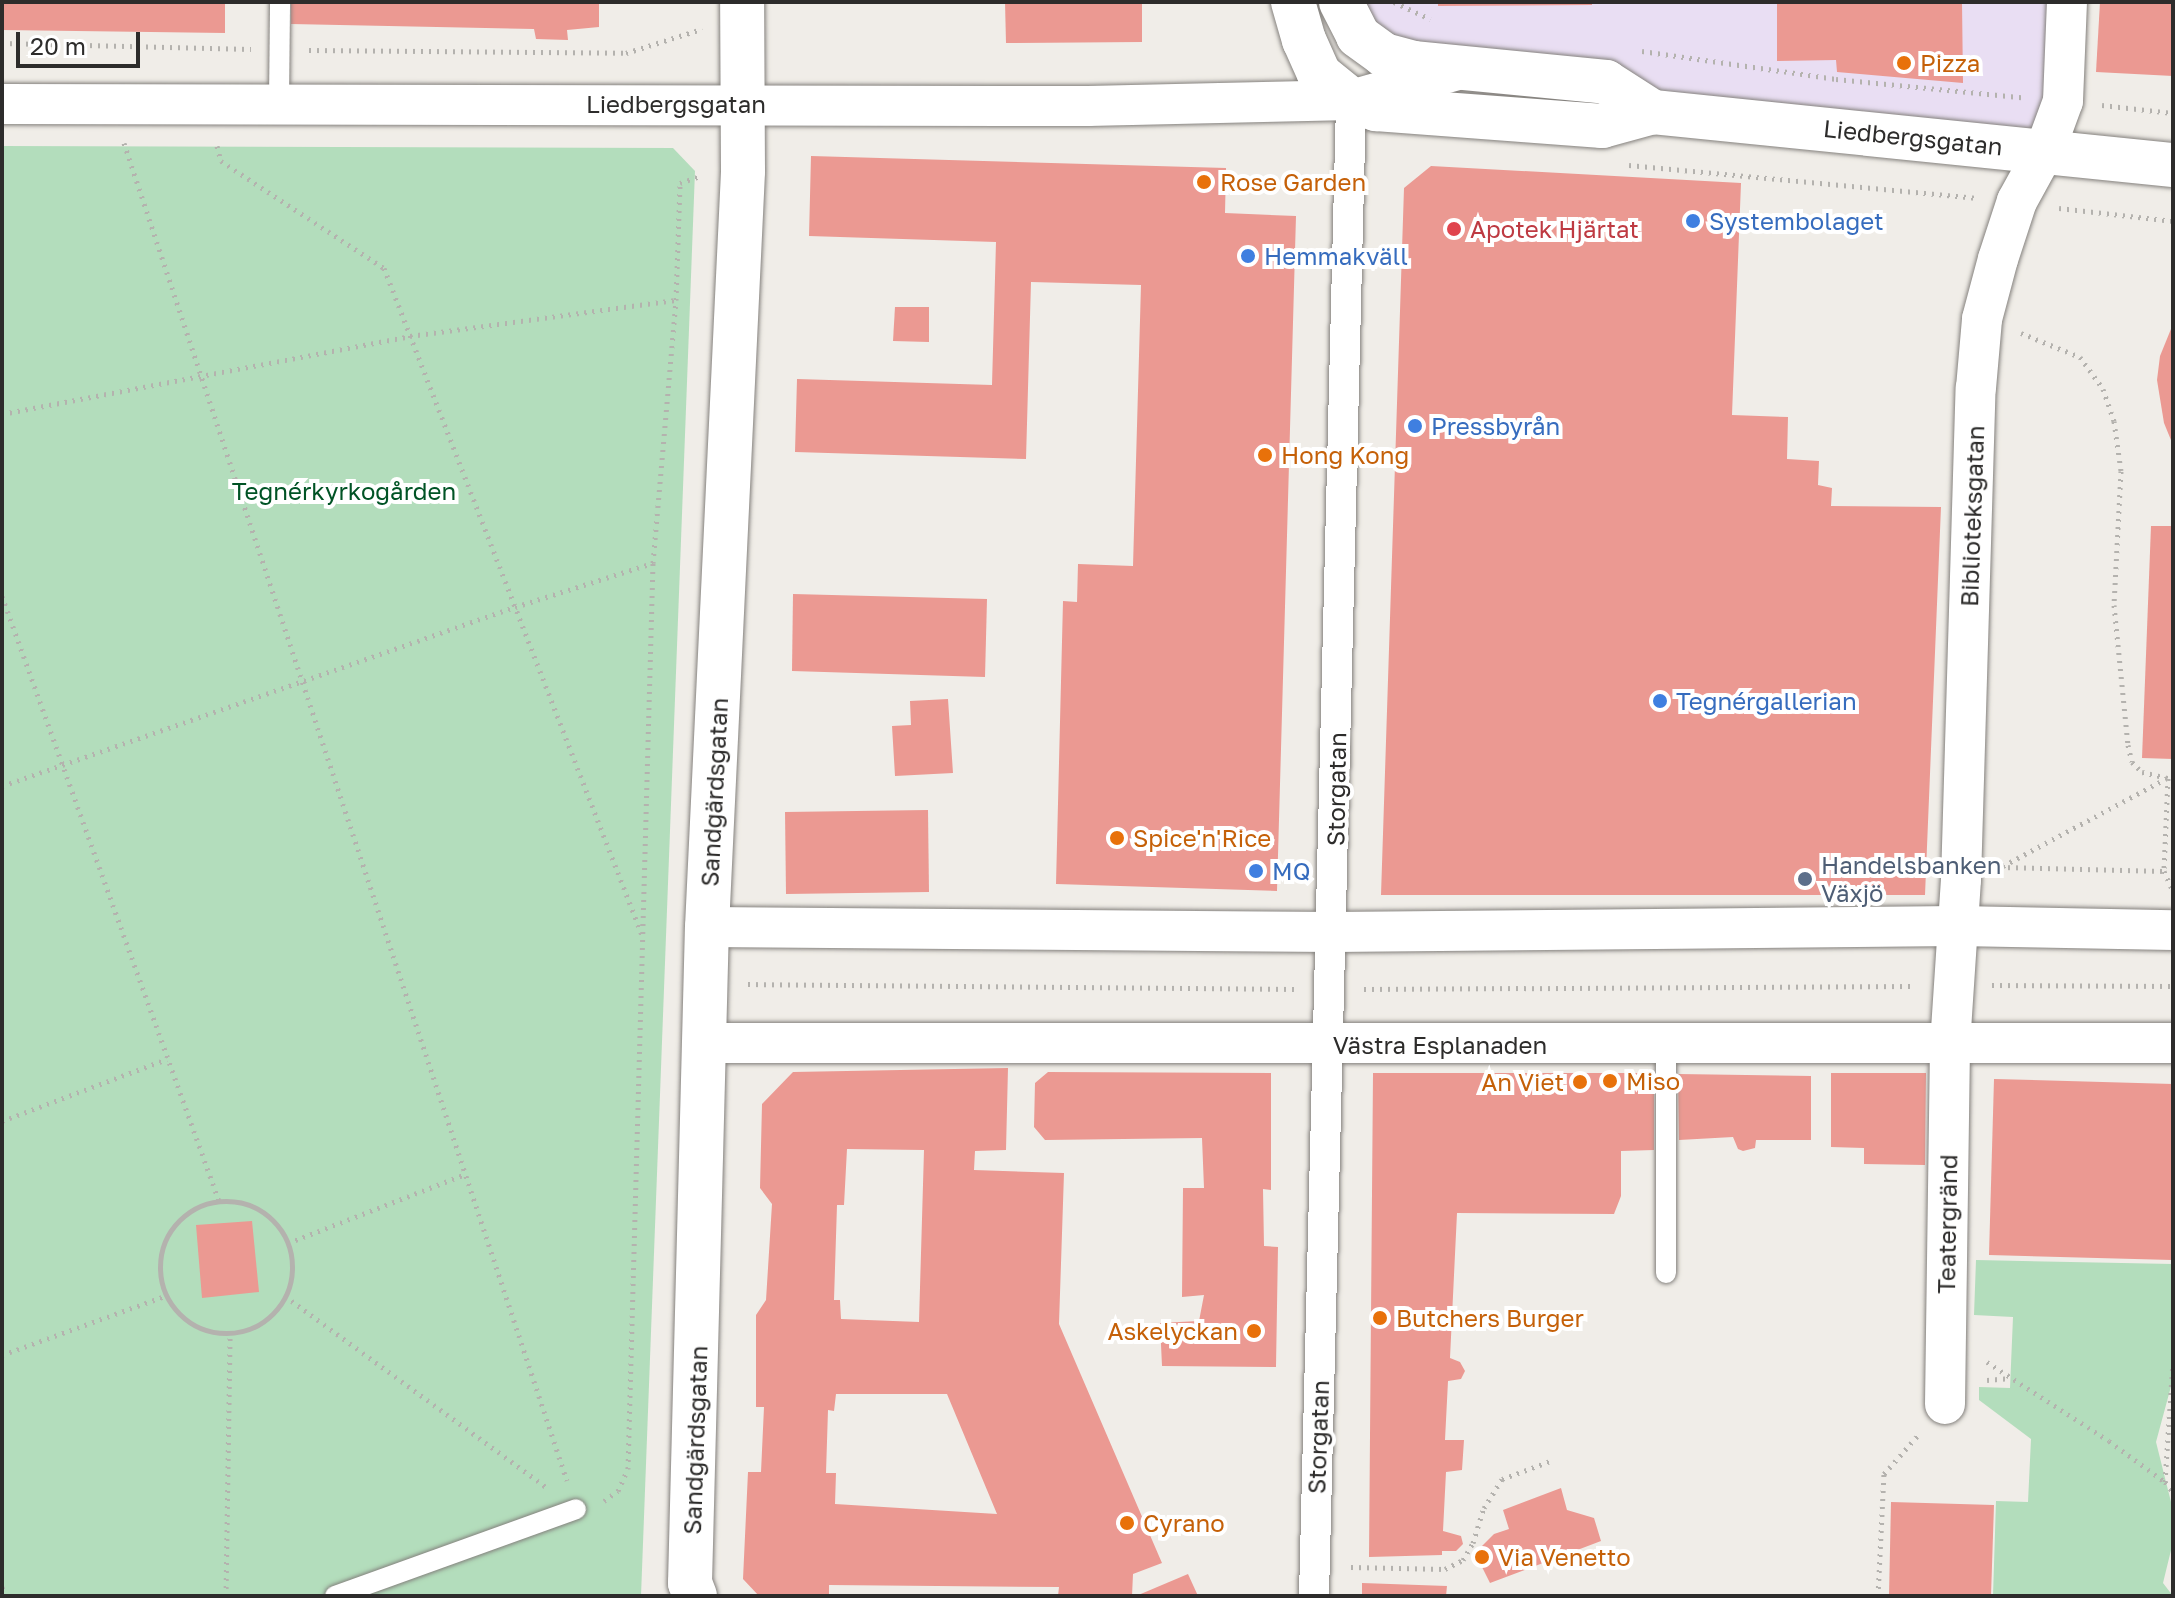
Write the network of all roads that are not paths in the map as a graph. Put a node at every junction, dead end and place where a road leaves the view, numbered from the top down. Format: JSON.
{"nodes":[{"id":1,"x":280,"y":2,"type":"edge"},
{"id":2,"x":1293,"y":2,"type":"edge"},
{"id":3,"x":1341,"y":2,"type":"edge"},
{"id":4,"x":2067,"y":2,"type":"edge"},
{"id":5,"x":743,"y":15,"type":"edge"},
{"id":6,"x":1466,"y":67,"type":"junction"},
{"id":7,"x":1351,"y":100,"type":"junction"},
{"id":8,"x":279,"y":102,"type":"junction"},
{"id":9,"x":2,"y":104,"type":"edge"},
{"id":10,"x":744,"y":105,"type":"junction"},
{"id":11,"x":1653,"y":112,"type":"junction"},
{"id":12,"x":2045,"y":150,"type":"junction"},
{"id":13,"x":2173,"y":165,"type":"edge"},
{"id":14,"x":1958,"y":926,"type":"junction"},
{"id":15,"x":707,"y":927,"type":"junction"},
{"id":16,"x":2173,"y":930,"type":"edge"},
{"id":17,"x":1333,"y":932,"type":"junction"},
{"id":18,"x":706,"y":1043,"type":"junction"},
{"id":19,"x":2173,"y":1043,"type":"edge"},
{"id":20,"x":1330,"y":1045,"type":"junction"},
{"id":21,"x":1666,"y":1045,"type":"junction"},
{"id":22,"x":1950,"y":1045,"type":"junction"},
{"id":23,"x":1666,"y":1273,"type":"dead end"},
{"id":24,"x":1945,"y":1404,"type":"road end"},
{"id":25,"x":576,"y":1509,"type":"road end"},
{"id":26,"x":690,"y":1592,"type":"edge"},
{"id":27,"x":335,"y":1596,"type":"edge"},
{"id":28,"x":1314,"y":1596,"type":"edge"}],
"edges":[{"from":1,"to":8,"type":"lane"},
{"from":2,"to":7,"type":"street"},
{"from":3,"to":6,"type":"street","name":"Liedbergsgatan"},
{"from":4,"to":12,"type":"street","name":"Biblioteksgatan"},
{"from":5,"to":10,"type":"street","name":"Sandgärdsgatan"},
{"from":6,"to":7,"type":"street","name":"Liedbergsgatan"},
{"from":6,"to":11,"type":"street","name":"Liedbergsgatan"},
{"from":7,"to":10,"type":"street","name":"Liedbergsgatan"},
{"from":7,"to":11,"type":"street","name":"Liedbergsgatan"},
{"from":7,"to":17,"type":"street","name":"Storgatan"},
{"from":8,"to":9,"type":"street","name":"Liedbergsgatan"},
{"from":8,"to":10,"type":"street","name":"Liedbergsgatan"},
{"from":10,"to":15,"type":"street","name":"Sandgärdsgatan"},
{"from":11,"to":12,"type":"street","name":"Liedbergsgatan"},
{"from":12,"to":13,"type":"street","name":"Liedbergsgatan"},
{"from":12,"to":14,"type":"street","name":"Biblioteksgatan"},
{"from":14,"to":16,"type":"street"},
{"from":14,"to":17,"type":"street"},
{"from":14,"to":22,"type":"street","name":"Biblioteksgatan"},
{"from":15,"to":17,"type":"street"},
{"from":15,"to":18,"type":"street","name":"Sandgärdsgatan"},
{"from":17,"to":20,"type":"street","name":"Storgatan"},
{"from":18,"to":20,"type":"street","name":"Västra Esplanaden"},
{"from":18,"to":26,"type":"street","name":"Sandgärdsgatan"},
{"from":19,"to":22,"type":"street","name":"Västra Esplanaden"},
{"from":20,"to":21,"type":"street","name":"Västra Esplanaden"},
{"from":20,"to":28,"type":"street","name":"Storgatan"},
{"from":21,"to":22,"type":"street","name":"Västra Esplanaden"},
{"from":21,"to":23,"type":"lane"},
{"from":22,"to":24,"type":"street","name":"Teatergränd"},
{"from":25,"to":27,"type":"lane"}]}
